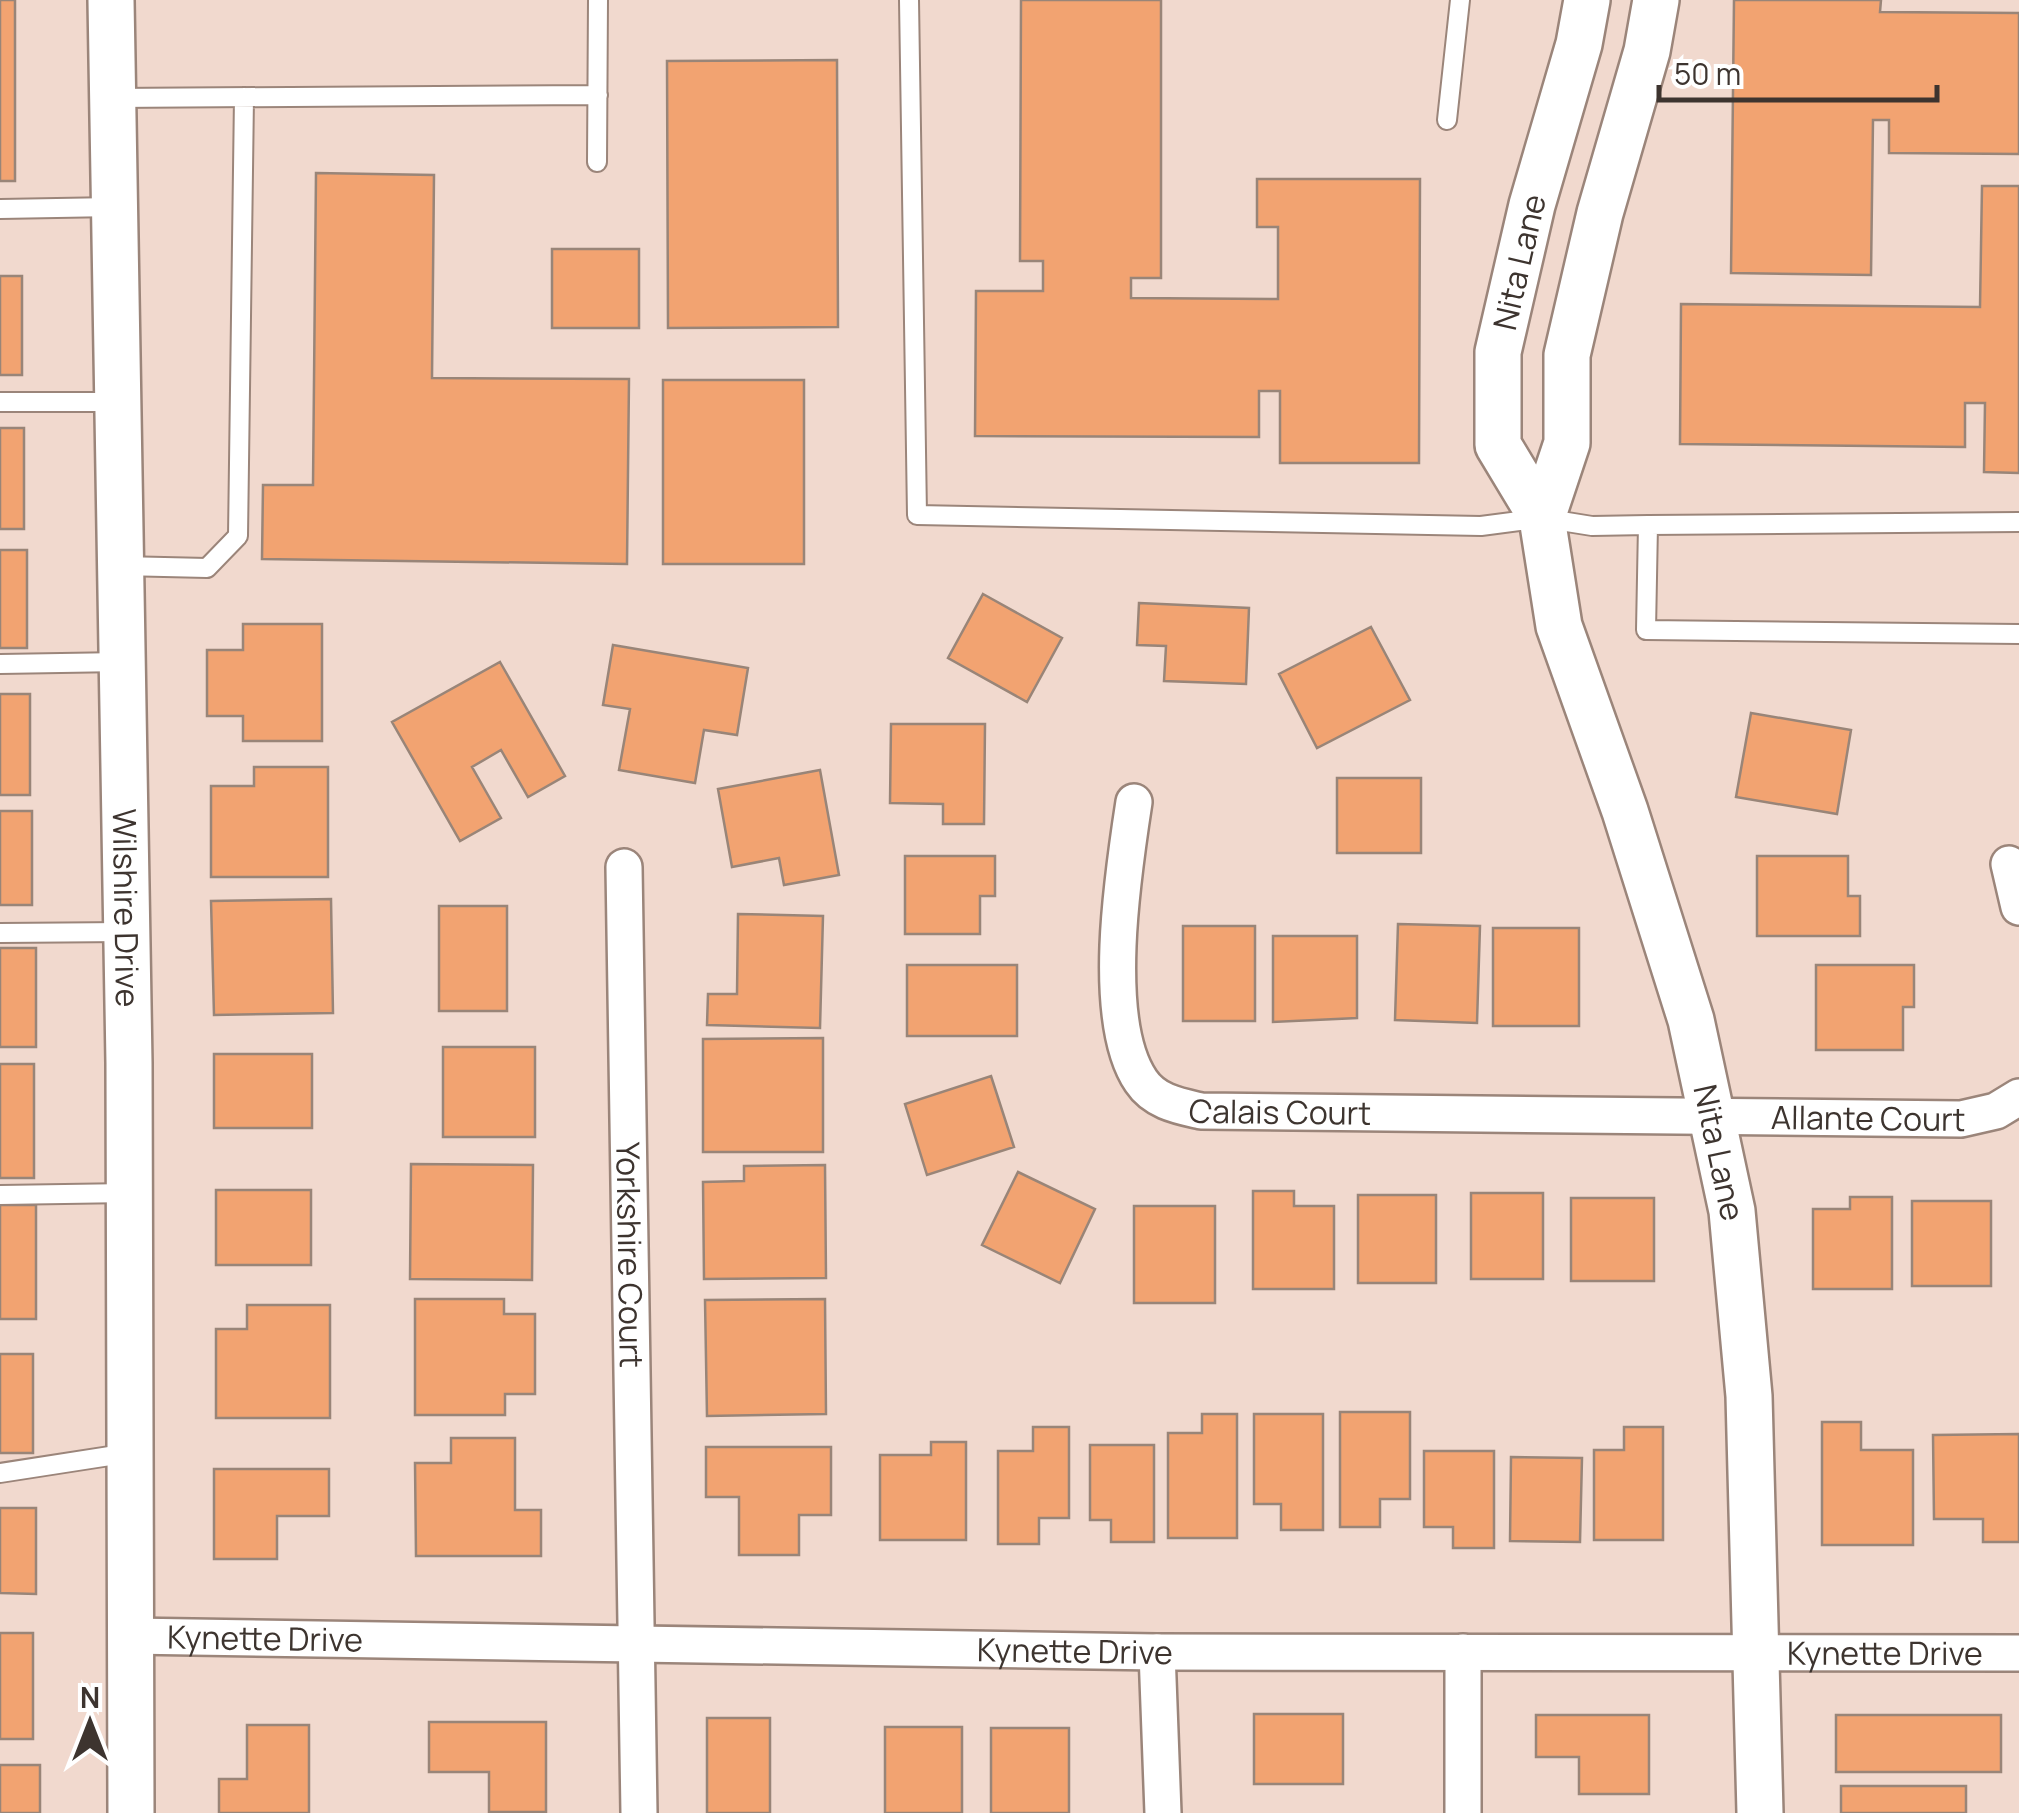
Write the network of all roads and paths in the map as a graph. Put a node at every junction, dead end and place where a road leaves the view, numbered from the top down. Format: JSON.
{"nodes":[{"id":1,"x":111,"y":0,"type":"edge"},
{"id":2,"x":598,"y":0,"type":"edge"},
{"id":3,"x":909,"y":0,"type":"edge"},
{"id":4,"x":1460,"y":0,"type":"edge"},
{"id":5,"x":1587,"y":0,"type":"edge"},
{"id":6,"x":1656,"y":0,"type":"edge"},
{"id":7,"x":598,"y":95,"type":"junction"},
{"id":8,"x":244,"y":96,"type":"junction"},
{"id":9,"x":112,"y":98,"type":"junction"},
{"id":10,"x":1447,"y":120,"type":"dead end"},
{"id":11,"x":597,"y":162,"type":"dead end"},
{"id":12,"x":114,"y":206,"type":"junction"},
{"id":13,"x":0,"y":209,"type":"edge"},
{"id":14,"x":0,"y":402,"type":"edge"},
{"id":15,"x":118,"y":402,"type":"junction"},
{"id":16,"x":1542,"y":518,"type":"junction"},
{"id":17,"x":2019,"y":522,"type":"edge"},
{"id":18,"x":1648,"y":525,"type":"junction"},
{"id":19,"x":121,"y":566,"type":"junction"},
{"id":20,"x":2019,"y":634,"type":"edge"},
{"id":21,"x":122,"y":662,"type":"junction"},
{"id":22,"x":0,"y":664,"type":"edge"},
{"id":23,"x":1134,"y":802,"type":"dead end"},
{"id":24,"x":2009,"y":864,"type":"dead end"},
{"id":25,"x":624,"y":867,"type":"dead end"},
{"id":26,"x":2019,"y":908,"type":"edge"},
{"id":27,"x":0,"y":932,"type":"edge"},
{"id":28,"x":127,"y":932,"type":"junction"},
{"id":29,"x":2019,"y":1097,"type":"edge"},
{"id":30,"x":1713,"y":1116,"type":"junction"},
{"id":31,"x":129,"y":1194,"type":"junction"},
{"id":32,"x":0,"y":1195,"type":"edge"},
{"id":33,"x":130,"y":1452,"type":"junction"},
{"id":34,"x":0,"y":1473,"type":"edge"},
{"id":35,"x":130,"y":1636,"type":"junction"},
{"id":36,"x":636,"y":1643,"type":"junction"},
{"id":37,"x":1157,"y":1652,"type":"junction"},
{"id":38,"x":1462,"y":1652,"type":"junction"},
{"id":39,"x":2019,"y":1653,"type":"edge"},
{"id":40,"x":1758,"y":1654,"type":"junction"},
{"id":41,"x":131,"y":1813,"type":"edge"},
{"id":42,"x":639,"y":1813,"type":"edge"},
{"id":43,"x":1163,"y":1813,"type":"edge"},
{"id":44,"x":1463,"y":1813,"type":"edge"},
{"id":45,"x":1760,"y":1813,"type":"edge"}],
"edges":[{"from":1,"to":9,"type":"street","name":"Wilshire Drive"},
{"from":2,"to":7,"type":"lane"},
{"from":3,"to":16,"type":"lane"},
{"from":4,"to":10,"type":"lane"},
{"from":5,"to":16,"type":"street","name":"Nita Lane"},
{"from":6,"to":16,"type":"street","name":"Nita Lane"},
{"from":7,"to":8,"type":"lane"},
{"from":7,"to":11,"type":"lane"},
{"from":8,"to":9,"type":"lane"},
{"from":8,"to":19,"type":"lane"},
{"from":9,"to":12,"type":"street","name":"Wilshire Drive"},
{"from":12,"to":13,"type":"lane"},
{"from":12,"to":15,"type":"street","name":"Wilshire Drive"},
{"from":14,"to":15,"type":"lane"},
{"from":15,"to":19,"type":"street","name":"Wilshire Drive"},
{"from":16,"to":18,"type":"lane"},
{"from":16,"to":30,"type":"street","name":"Nita Lane"},
{"from":17,"to":18,"type":"lane"},
{"from":18,"to":20,"type":"lane"},
{"from":19,"to":21,"type":"street","name":"Wilshire Drive"},
{"from":21,"to":22,"type":"lane"},
{"from":21,"to":28,"type":"street","name":"Wilshire Drive"},
{"from":23,"to":30,"type":"street","name":"Calais Court"},
{"from":24,"to":26,"type":"street"},
{"from":25,"to":36,"type":"street","name":"Yorkshire Court"},
{"from":27,"to":28,"type":"lane"},
{"from":28,"to":31,"type":"street","name":"Wilshire Drive"},
{"from":29,"to":30,"type":"street","name":"Allante Court"},
{"from":30,"to":40,"type":"street","name":"Nita Lane"},
{"from":31,"to":32,"type":"lane"},
{"from":31,"to":33,"type":"street","name":"Wilshire Drive"},
{"from":33,"to":34,"type":"lane"},
{"from":33,"to":35,"type":"street","name":"Wilshire Drive"},
{"from":35,"to":36,"type":"street","name":"Kynette Drive"},
{"from":35,"to":41,"type":"street","name":"Wilshire Drive"},
{"from":36,"to":37,"type":"street","name":"Kynette Drive"},
{"from":36,"to":42,"type":"street","name":"Yorkshire Court"},
{"from":37,"to":38,"type":"street","name":"Kynette Drive"},
{"from":37,"to":43,"type":"street"},
{"from":38,"to":40,"type":"street","name":"Kynette Drive"},
{"from":38,"to":44,"type":"street"},
{"from":39,"to":40,"type":"street","name":"Kynette Drive"},
{"from":40,"to":45,"type":"street","name":"Nita Lane"}]}
